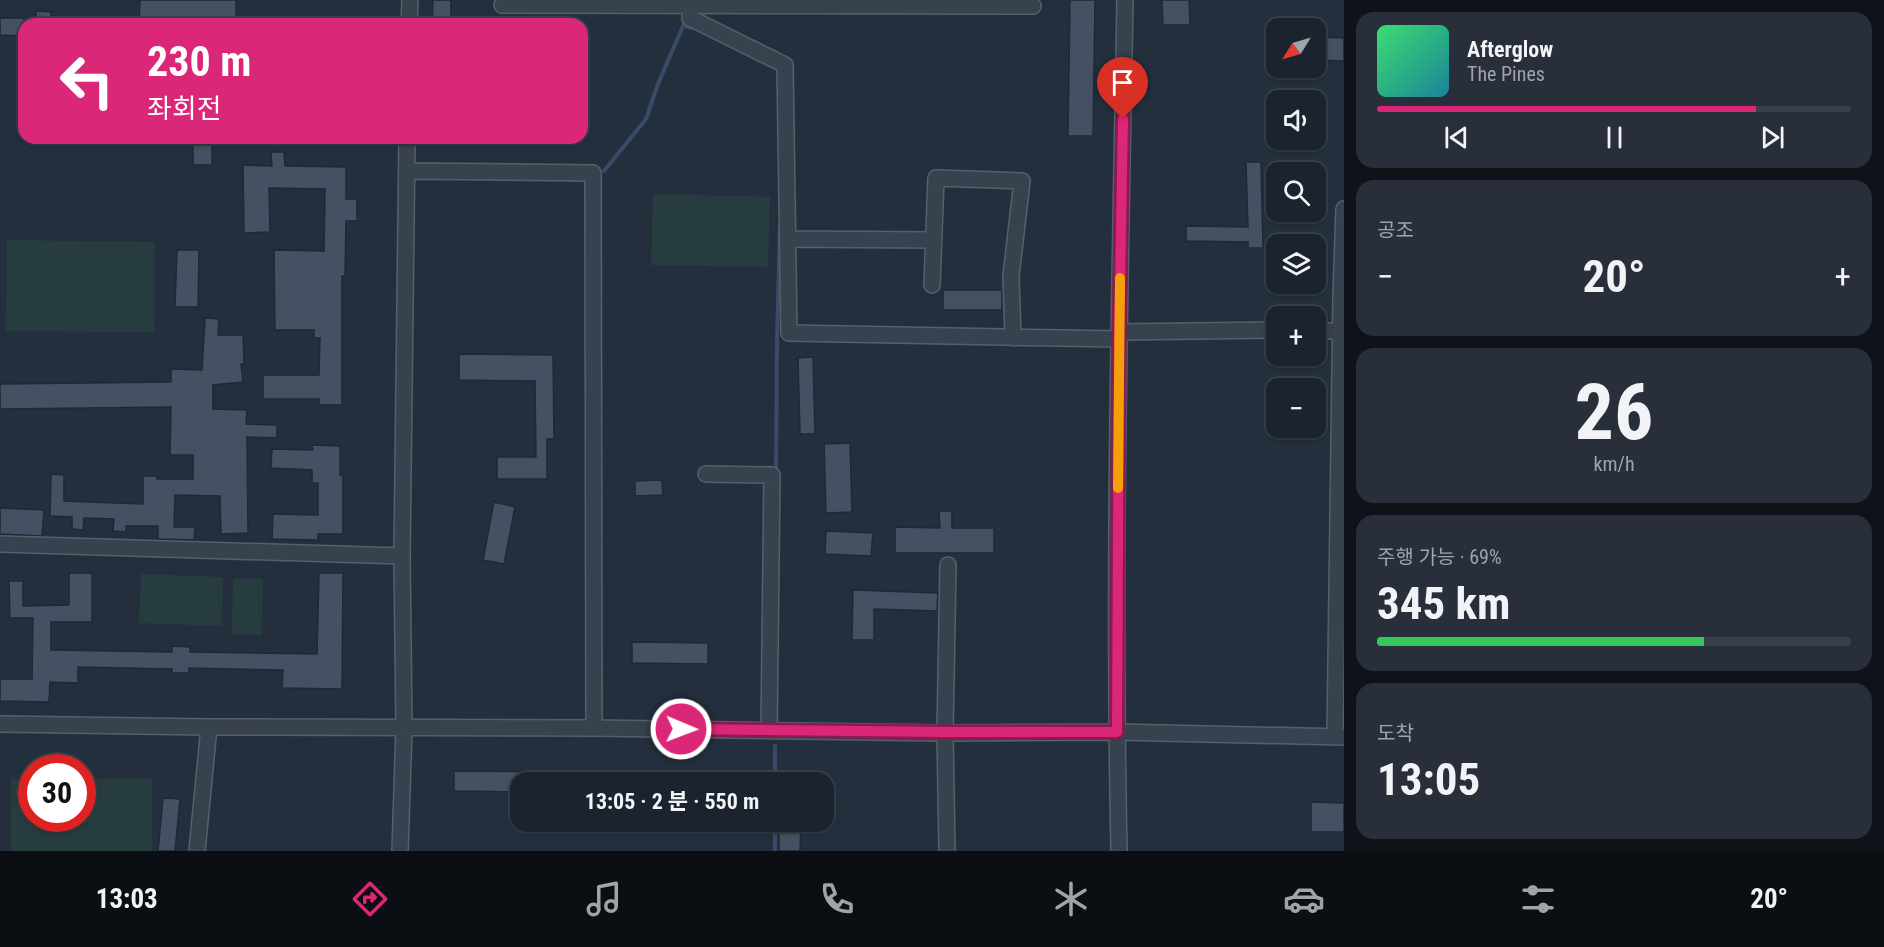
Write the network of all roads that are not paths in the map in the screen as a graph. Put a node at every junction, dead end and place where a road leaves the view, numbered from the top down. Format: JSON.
{"nodes":[{"id":1,"x":410,"y":0,"type":"edge"},
{"id":2,"x":1125,"y":0,"type":"edge"},
{"id":3,"x":690,"y":3,"type":"edge"},
{"id":4,"x":502,"y":5,"type":"dead end"},
{"id":5,"x":1033,"y":6,"type":"dead end"},
{"id":6,"x":409,"y":18,"type":"edge"},
{"id":7,"x":407,"y":144,"type":"edge"},
{"id":8,"x":408,"y":171,"type":"junction"},
{"id":9,"x":1344,"y":209,"type":"edge"},
{"id":10,"x":788,"y":239,"type":"junction"},
{"id":11,"x":934,"y":240,"type":"junction"},
{"id":12,"x":932,"y":285,"type":"dead end"},
{"id":13,"x":1266,"y":330,"type":"edge"},
{"id":14,"x":1326,"y":331,"type":"edge"},
{"id":15,"x":1342,"y":331,"type":"edge"},
{"id":16,"x":1119,"y":336,"type":"junction"},
{"id":17,"x":1013,"y":338,"type":"junction"},
{"id":18,"x":706,"y":474,"type":"dead end"},
{"id":19,"x":0,"y":544,"type":"edge"},
{"id":20,"x":402,"y":556,"type":"junction"},
{"id":21,"x":948,"y":565,"type":"dead end"},
{"id":22,"x":0,"y":724,"type":"edge"},
{"id":23,"x":209,"y":727,"type":"junction"},
{"id":24,"x":404,"y":728,"type":"junction"},
{"id":25,"x":594,"y":728,"type":"junction"},
{"id":26,"x":769,"y":731,"type":"junction"},
{"id":27,"x":945,"y":732,"type":"junction"},
{"id":28,"x":1117,"y":732,"type":"junction"},
{"id":29,"x":1340,"y":737,"type":"edge"},
{"id":30,"x":196,"y":851,"type":"edge"},
{"id":31,"x":400,"y":851,"type":"edge"},
{"id":32,"x":947,"y":851,"type":"edge"},
{"id":33,"x":1119,"y":851,"type":"edge"}],
"edges":[{"from":1,"to":6,"type":"street"},
{"from":2,"to":16,"type":"street"},
{"from":3,"to":4,"type":"street"},
{"from":3,"to":5,"type":"street"},
{"from":3,"to":10,"type":"street"},
{"from":7,"to":8,"type":"street"},
{"from":8,"to":20,"type":"street"},
{"from":8,"to":25,"type":"street"},
{"from":9,"to":15,"type":"street"},
{"from":10,"to":11,"type":"street"},
{"from":10,"to":17,"type":"street"},
{"from":11,"to":12,"type":"street"},
{"from":11,"to":17,"type":"street"},
{"from":13,"to":16,"type":"street"},
{"from":14,"to":15,"type":"street"},
{"from":15,"to":29,"type":"street"},
{"from":16,"to":17,"type":"street"},
{"from":16,"to":28,"type":"street"},
{"from":18,"to":26,"type":"street"},
{"from":19,"to":20,"type":"street"},
{"from":20,"to":24,"type":"street"},
{"from":21,"to":27,"type":"street"},
{"from":22,"to":23,"type":"street"},
{"from":23,"to":24,"type":"street"},
{"from":23,"to":30,"type":"street"},
{"from":24,"to":25,"type":"street"},
{"from":24,"to":31,"type":"street"},
{"from":25,"to":26,"type":"street"},
{"from":26,"to":27,"type":"street"},
{"from":27,"to":28,"type":"street"},
{"from":27,"to":32,"type":"street"},
{"from":28,"to":29,"type":"street"},
{"from":28,"to":33,"type":"street"}]}
